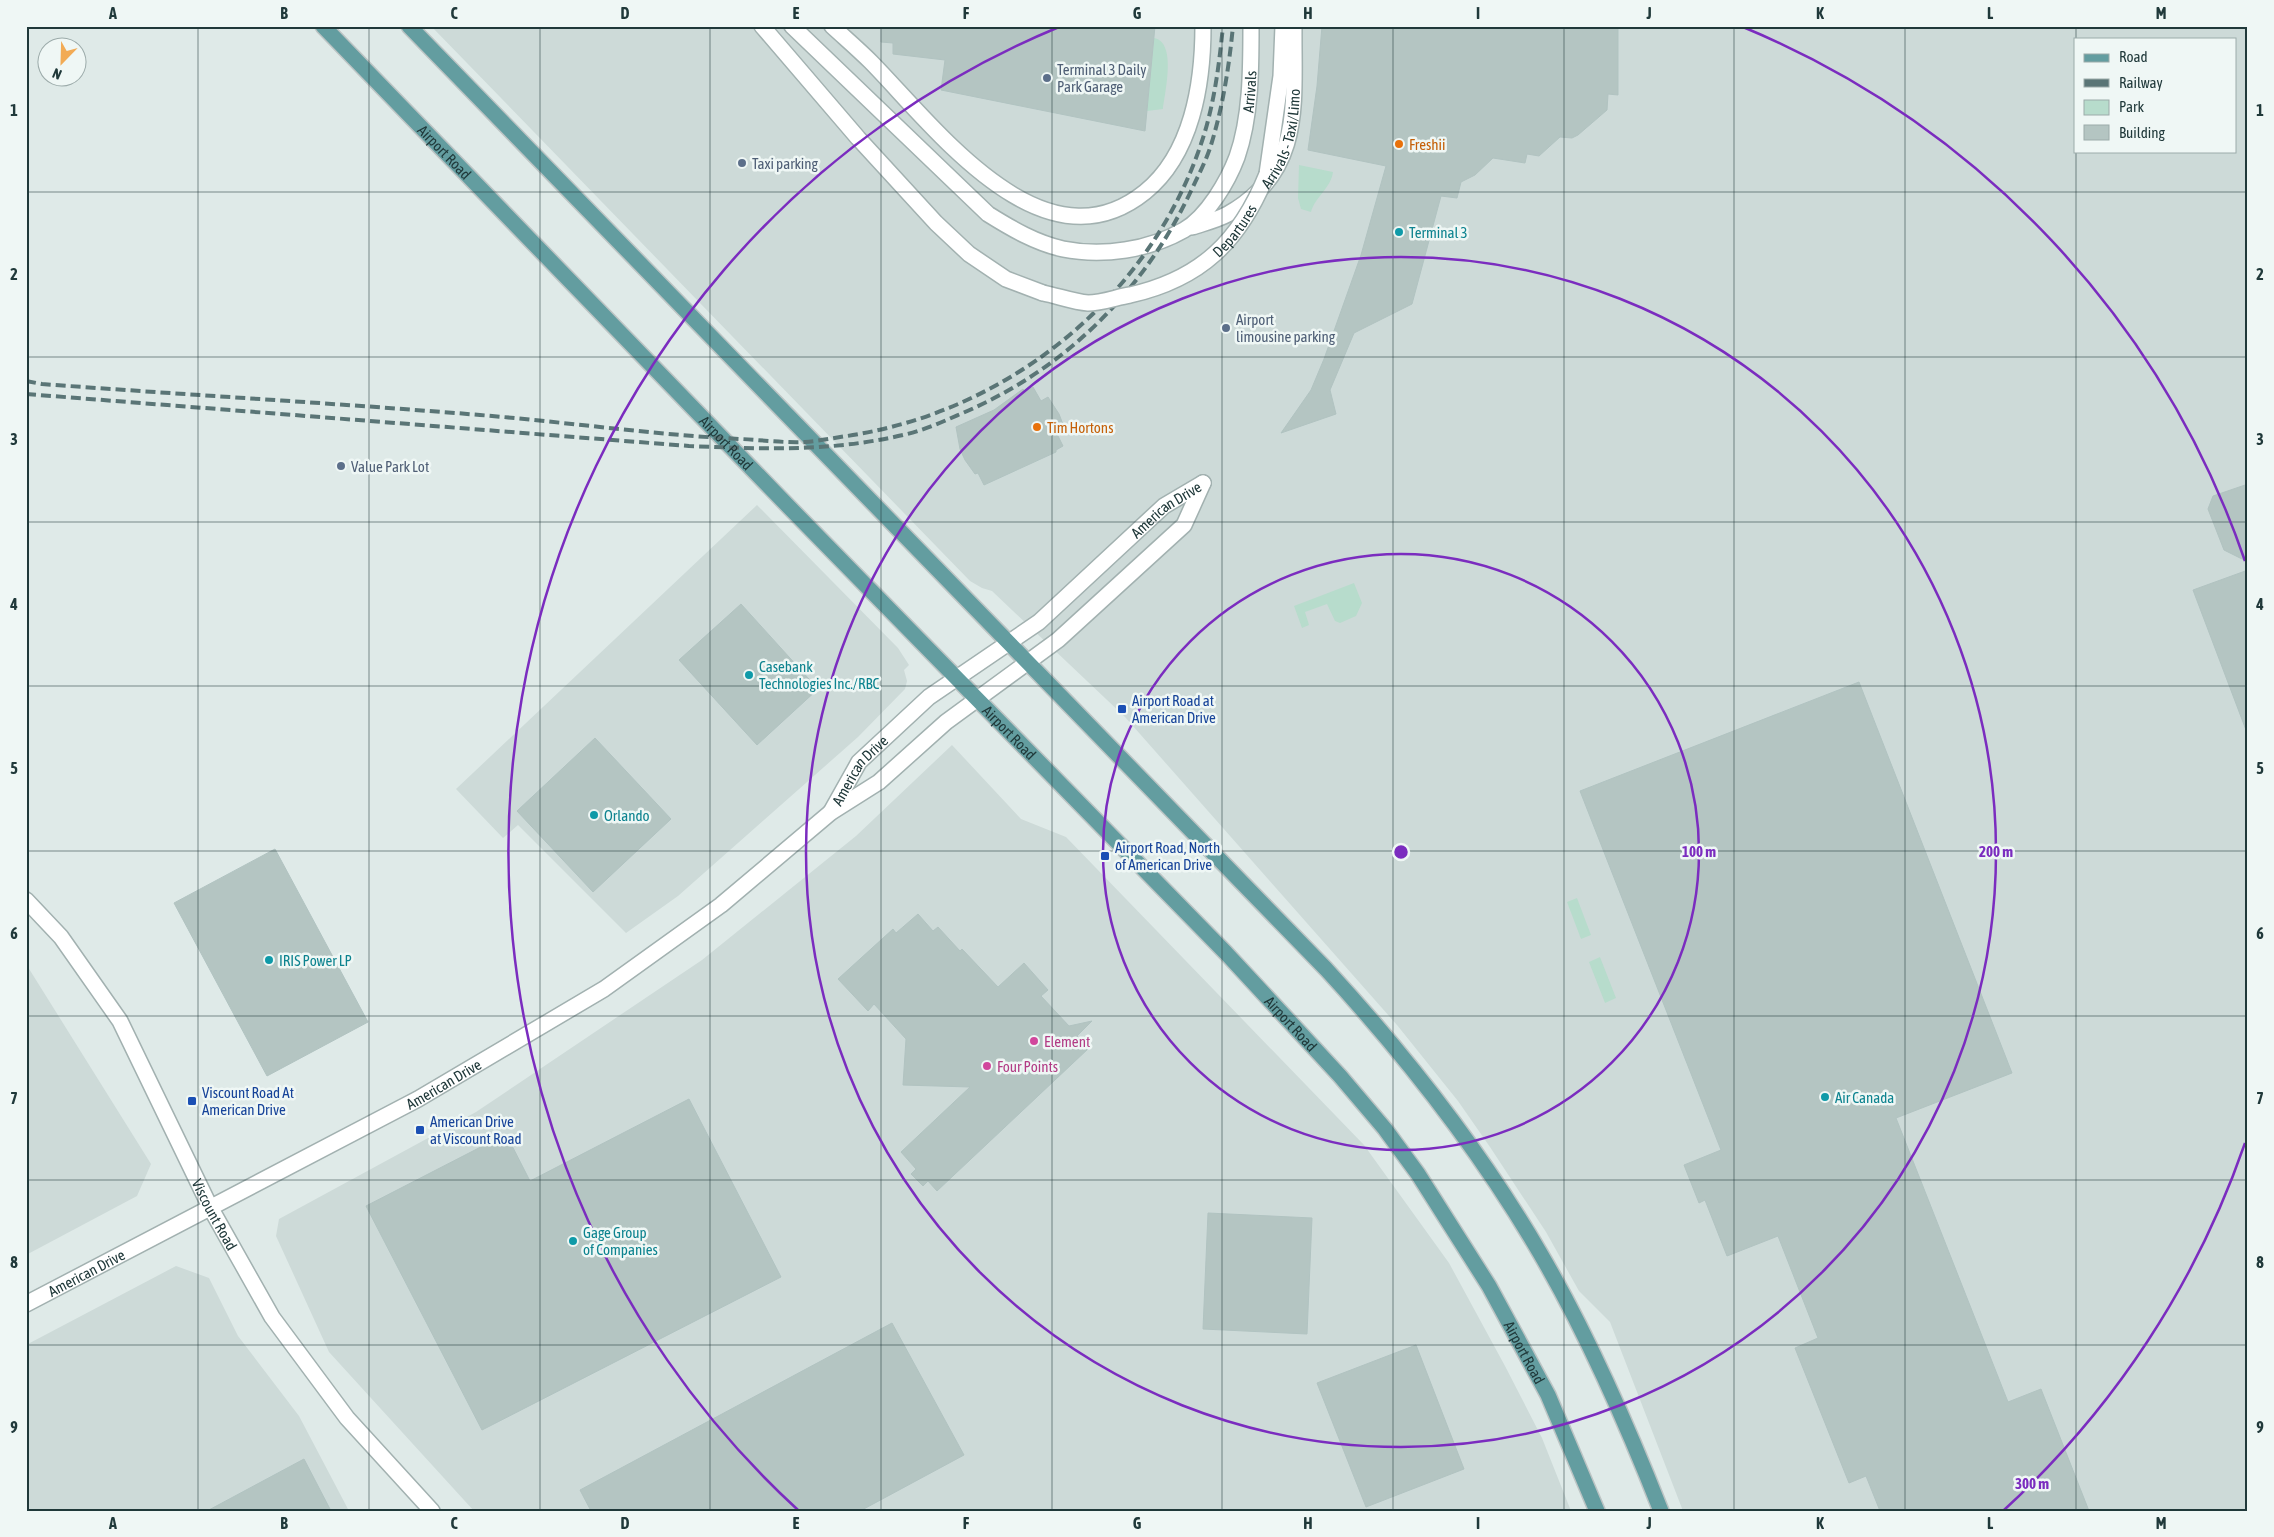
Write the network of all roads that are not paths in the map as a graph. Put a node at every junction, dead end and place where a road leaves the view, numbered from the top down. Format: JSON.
{"nodes":[{"id":1,"x":323,"y":26,"type":"edge"},
{"id":2,"x":409,"y":26,"type":"edge"},
{"id":3,"x":762,"y":26,"type":"edge"},
{"id":4,"x":792,"y":26,"type":"edge"},
{"id":5,"x":832,"y":26,"type":"edge"},
{"id":6,"x":1203,"y":26,"type":"edge"},
{"id":7,"x":1251,"y":26,"type":"edge"},
{"id":8,"x":1284,"y":26,"type":"edge"},
{"id":9,"x":1294,"y":26,"type":"edge"},
{"id":10,"x":1186,"y":230,"type":"junction"},
{"id":11,"x":1009,"y":642,"type":"junction"},
{"id":12,"x":1027,"y":661,"type":"junction"},
{"id":13,"x":957,"y":678,"type":"junction"},
{"id":14,"x":977,"y":698,"type":"junction"},
{"id":15,"x":830,"y":813,"type":"junction"},
{"id":16,"x":26,"y":900,"type":"edge"},
{"id":17,"x":210,"y":1207,"type":"junction"},
{"id":18,"x":26,"y":1304,"type":"edge"},
{"id":19,"x":432,"y":1511,"type":"edge"},
{"id":20,"x":1597,"y":1511,"type":"edge"},
{"id":21,"x":1661,"y":1511,"type":"edge"}],
"edges":[{"from":1,"to":13,"type":"main road","name":"Airport Road"},
{"from":2,"to":11,"type":"main road"},
{"from":3,"to":8,"type":"street","name":"Departures","bridge":true},
{"from":4,"to":10,"type":"street","name":"Arrivals - Taxi/Limo"},
{"from":5,"to":6,"type":"street"},
{"from":7,"to":10,"type":"street","name":"Arrivals"},
{"from":9,"to":10,"type":"street","name":"Arrivals - Taxi/Limo"},
{"from":11,"to":12,"type":"main road"},
{"from":11,"to":12,"type":"street","name":"American Drive"},
{"from":11,"to":13,"type":"street","name":"American Drive"},
{"from":12,"to":14,"type":"street","name":"American Drive"},
{"from":12,"to":21,"type":"main road"},
{"from":13,"to":14,"type":"main road","name":"Airport Road"},
{"from":13,"to":15,"type":"street","name":"American Drive"},
{"from":14,"to":15,"type":"street","name":"American Drive"},
{"from":14,"to":20,"type":"main road","name":"Airport Road"},
{"from":15,"to":17,"type":"street","name":"American Drive"},
{"from":16,"to":17,"type":"street","name":"Viscount Road"},
{"from":17,"to":18,"type":"street","name":"American Drive"},
{"from":17,"to":19,"type":"street","name":"Viscount Road"}]}
